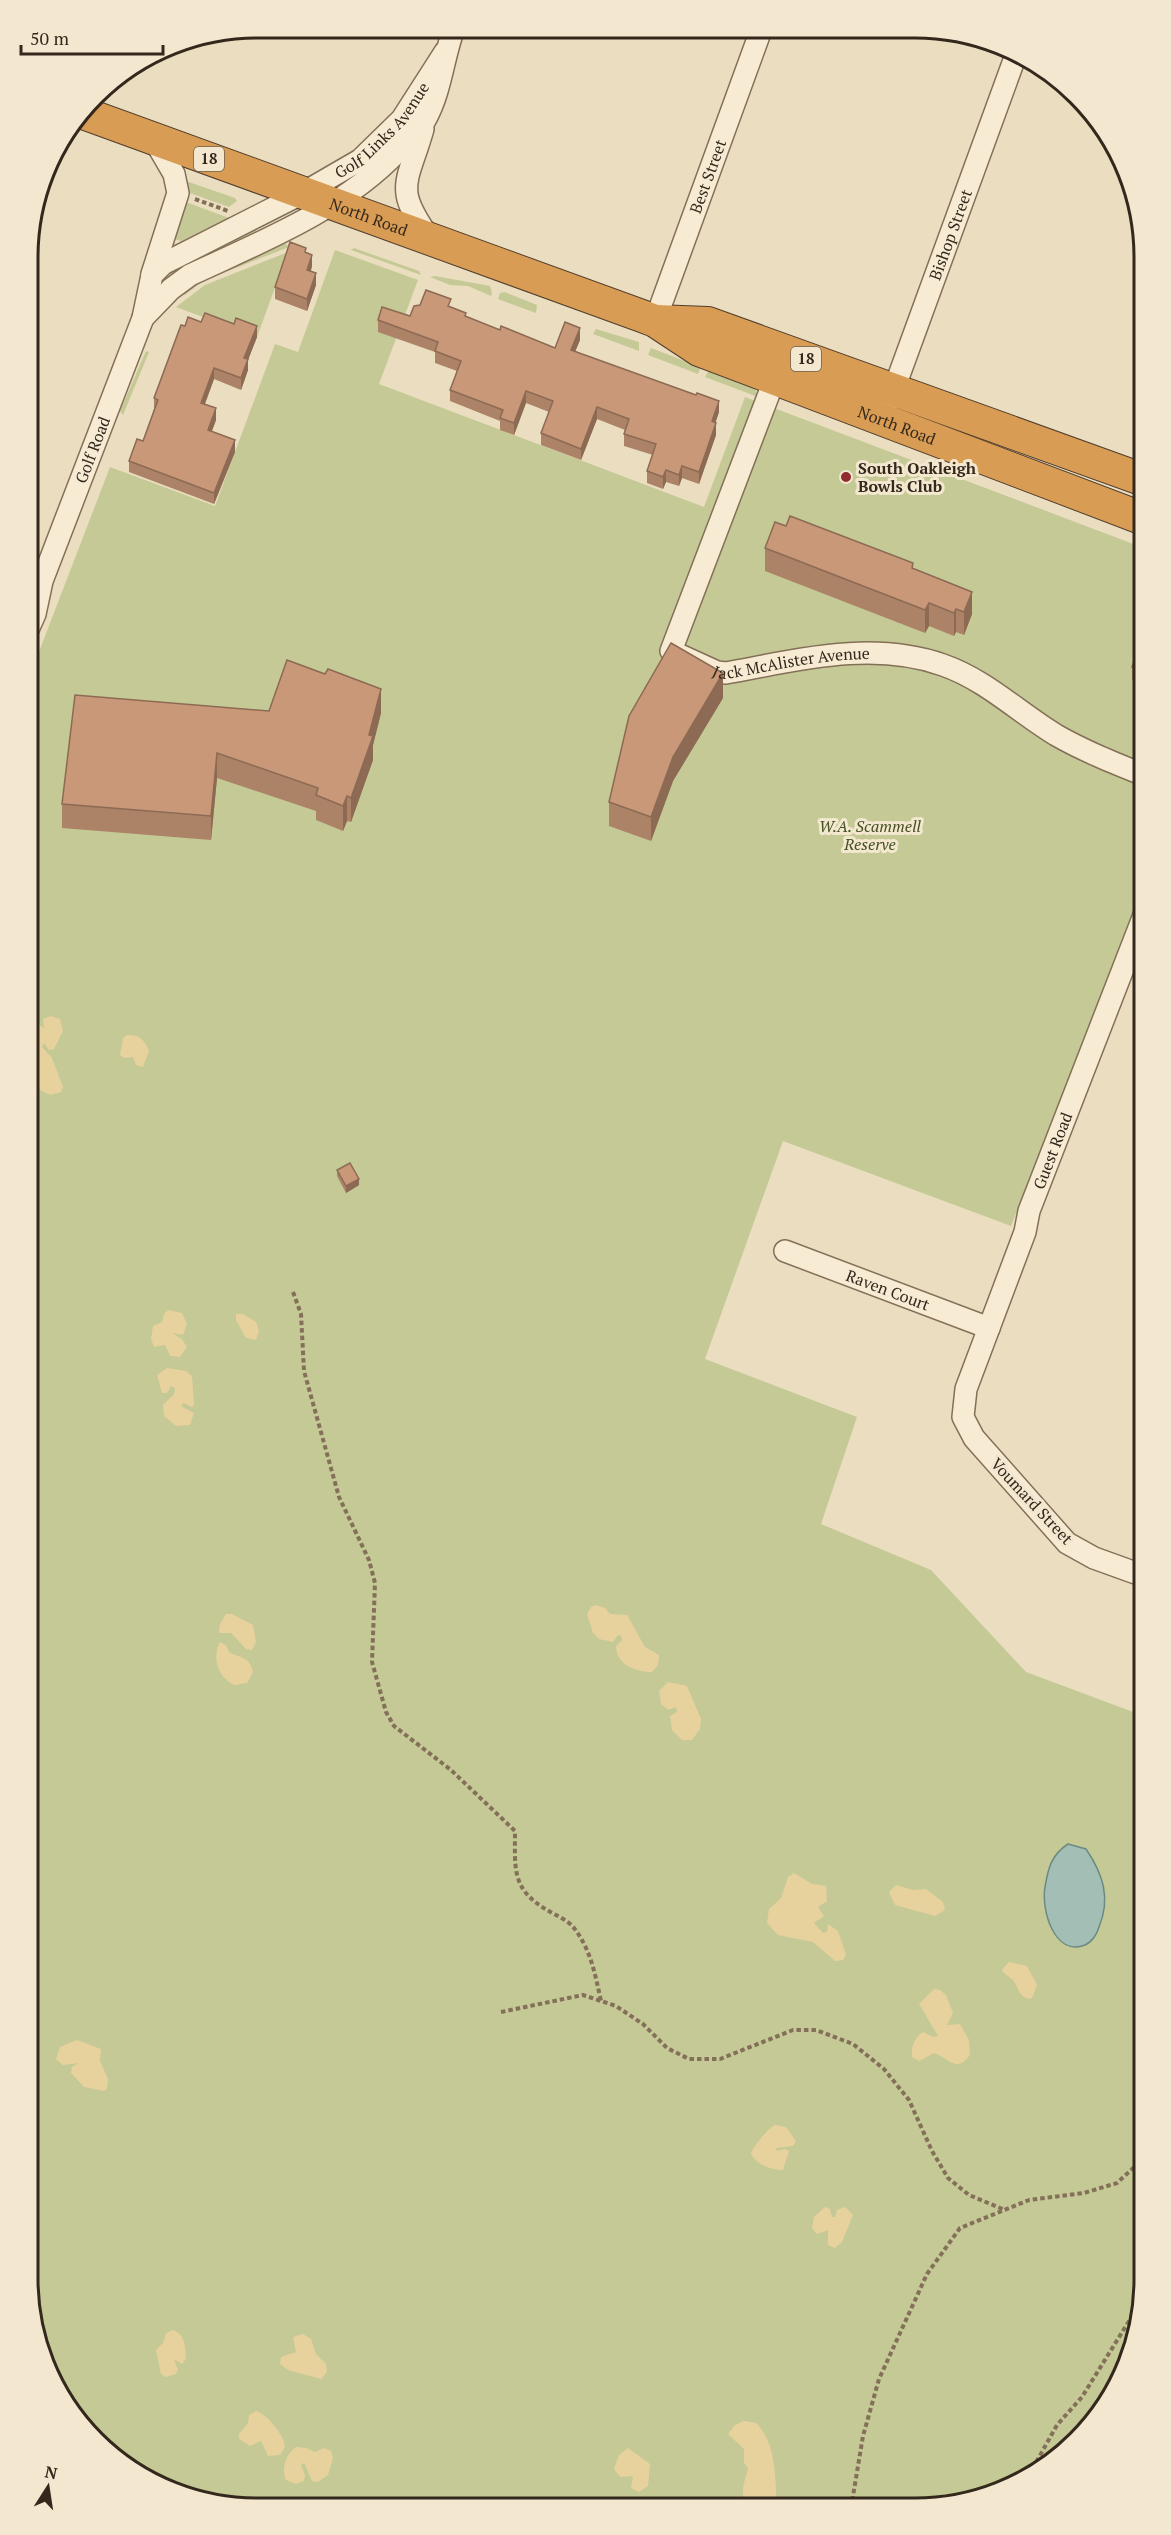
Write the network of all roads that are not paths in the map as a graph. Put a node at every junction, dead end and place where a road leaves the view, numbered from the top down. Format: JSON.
{"nodes":[{"id":1,"x":450,"y":38,"type":"edge"},
{"id":2,"x":758,"y":38,"type":"edge"},
{"id":3,"x":445,"y":52,"type":"junction"},
{"id":4,"x":1014,"y":61,"type":"edge"},
{"id":5,"x":91,"y":113,"type":"edge"},
{"id":6,"x":425,"y":120,"type":"junction"},
{"id":7,"x":153,"y":138,"type":"junction"},
{"id":8,"x":303,"y":194,"type":"junction"},
{"id":9,"x":332,"y":204,"type":"junction"},
{"id":10,"x":430,"y":240,"type":"junction"},
{"id":11,"x":152,"y":275,"type":"junction"},
{"id":12,"x":142,"y":318,"type":"junction"},
{"id":13,"x":655,"y":321,"type":"junction"},
{"id":14,"x":775,"y":378,"type":"junction"},
{"id":15,"x":894,"y":390,"type":"junction"},
{"id":16,"x":883,"y":418,"type":"junction"},
{"id":17,"x":1134,"y":476,"type":"edge"},
{"id":18,"x":1134,"y":515,"type":"edge"},
{"id":19,"x":42,"y":581,"type":"junction"},
{"id":20,"x":38,"y":586,"type":"edge"},
{"id":21,"x":38,"y":600,"type":"edge"},
{"id":22,"x":1134,"y":770,"type":"edge"},
{"id":23,"x":1134,"y":941,"type":"edge"},
{"id":24,"x":785,"y":1251,"type":"dead end"},
{"id":25,"x":989,"y":1328,"type":"junction"},
{"id":26,"x":966,"y":1389,"type":"joint"},
{"id":27,"x":1134,"y":1572,"type":"edge"}],
"edges":[{"from":1,"to":3,"type":"street","name":"Golf Links Avenue"},
{"from":2,"to":13,"type":"street","name":"Best Street"},
{"from":3,"to":6,"type":"street","name":"Golf Links Avenue"},
{"from":3,"to":8,"type":"street","name":"Golf Links Avenue"},
{"from":4,"to":15,"type":"street","name":"Bishop Street"},
{"from":5,"to":7,"type":"highway","name":"North Road","number":"18"},
{"from":6,"to":9,"type":"street","name":"Golf Links Avenue"},
{"from":6,"to":10,"type":"street"},
{"from":7,"to":8,"type":"highway","name":"North Road","number":"18"},
{"from":7,"to":11,"type":"street","name":"Golf Road"},
{"from":8,"to":9,"type":"highway","name":"North Road","number":"18"},
{"from":8,"to":11,"type":"street"},
{"from":9,"to":10,"type":"highway","name":"North Road","number":"18"},
{"from":9,"to":12,"type":"street","name":"Golf Road"},
{"from":10,"to":13,"type":"highway","name":"North Road","number":"18"},
{"from":11,"to":12,"type":"street","name":"Golf Road"},
{"from":12,"to":19,"type":"street","name":"Golf Road"},
{"from":13,"to":14,"type":"highway","name":"North Road","number":"18"},
{"from":13,"to":15,"type":"highway","name":"North Road","number":"18"},
{"from":14,"to":16,"type":"highway","name":"North Road","number":"18"},
{"from":14,"to":22,"type":"street","name":"Jack McAlister Avenue"},
{"from":15,"to":16,"type":"street","name":"Bishop Street"},
{"from":15,"to":17,"type":"highway","name":"North Road","number":"18"},
{"from":16,"to":18,"type":"highway","name":"North Road","number":"18"},
{"from":19,"to":20,"type":"street","name":"Golf Road"},
{"from":19,"to":21,"type":"street","name":"Golf Road"},
{"from":23,"to":25,"type":"street","name":"Guest Road"},
{"from":24,"to":25,"type":"street","name":"Raven Court"},
{"from":25,"to":26,"type":"street","name":"Guest Road"},
{"from":26,"to":27,"type":"street","name":"Voumard Street"}]}
